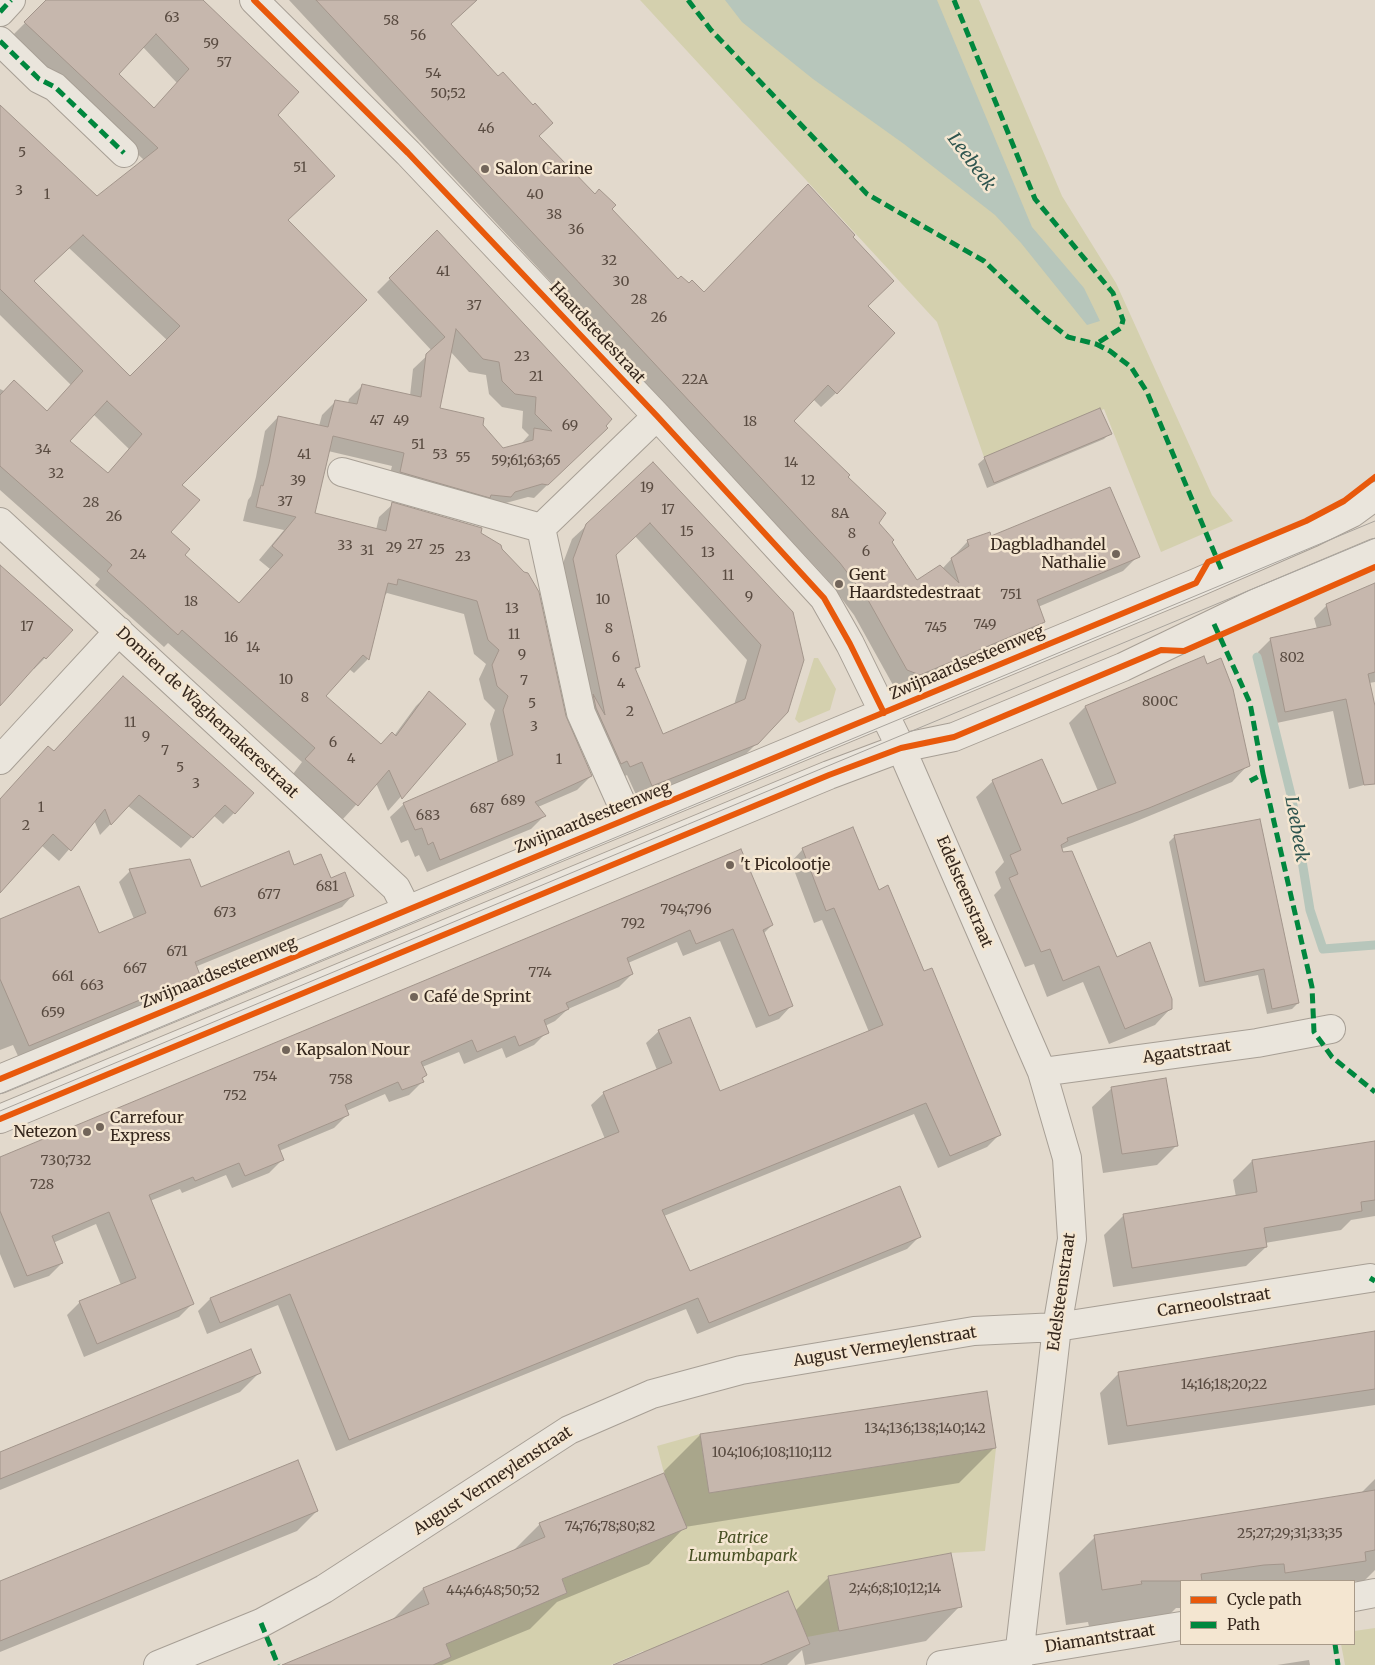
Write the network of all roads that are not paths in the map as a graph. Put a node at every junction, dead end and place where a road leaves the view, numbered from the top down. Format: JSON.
{"nodes":[{"id":1,"x":11,"y":0,"type":"edge"},
{"id":2,"x":254,"y":0,"type":"edge"},
{"id":3,"x":0,"y":12,"type":"edge"},
{"id":4,"x":0,"y":42,"type":"edge"},
{"id":5,"x":124,"y":153,"type":"dead end"},
{"id":6,"x":657,"y":416,"type":"junction"},
{"id":7,"x":342,"y":472,"type":"dead end"},
{"id":8,"x":1375,"y":496,"type":"edge"},
{"id":9,"x":0,"y":522,"type":"edge"},
{"id":10,"x":541,"y":528,"type":"junction"},
{"id":11,"x":1375,"y":553,"type":"edge"},
{"id":12,"x":119,"y":631,"type":"junction"},
{"id":13,"x":884,"y":713,"type":"junction"},
{"id":14,"x":901,"y":748,"type":"junction"},
{"id":15,"x":0,"y":760,"type":"edge"},
{"id":16,"x":628,"y":818,"type":"junction"},
{"id":17,"x":407,"y":910,"type":"junction"},
{"id":18,"x":1331,"y":1029,"type":"dead end"},
{"id":19,"x":1042,"y":1072,"type":"junction"},
{"id":20,"x":0,"y":1079,"type":"edge"},
{"id":21,"x":0,"y":1119,"type":"edge"},
{"id":22,"x":1370,"y":1278,"type":"dead end"},
{"id":23,"x":1057,"y":1327,"type":"junction"},
{"id":24,"x":1375,"y":1593,"type":"edge"},
{"id":25,"x":1355,"y":1597,"type":"edge"},
{"id":26,"x":1180,"y":1626,"type":"edge"},
{"id":27,"x":1018,"y":1658,"type":"edge"},
{"id":28,"x":158,"y":1665,"type":"edge"},
{"id":29,"x":941,"y":1665,"type":"edge"}],
"edges":[{"from":1,"to":3,"type":"street"},
{"from":2,"to":6,"type":"street","name":"Haardstedestraat"},
{"from":4,"to":5,"type":"street"},
{"from":6,"to":10,"type":"street"},
{"from":6,"to":13,"type":"street","name":"Haardstedestraat"},
{"from":7,"to":10,"type":"street"},
{"from":8,"to":13,"type":"street","name":"Zwijnaardsesteenweg"},
{"from":9,"to":12,"type":"street","name":"Domien de Waghemakerestraat"},
{"from":10,"to":16,"type":"street"},
{"from":11,"to":14,"type":"street"},
{"from":12,"to":15,"type":"street"},
{"from":12,"to":17,"type":"street","name":"Domien de Waghemakerestraat"},
{"from":13,"to":14,"type":"street","name":"Edelsteenstraat"},
{"from":13,"to":16,"type":"street","name":"Zwijnaardsesteenweg"},
{"from":14,"to":19,"type":"street","name":"Edelsteenstraat"},
{"from":14,"to":21,"type":"street"},
{"from":16,"to":17,"type":"street","name":"Zwijnaardsesteenweg"},
{"from":17,"to":20,"type":"street","name":"Zwijnaardsesteenweg"},
{"from":18,"to":19,"type":"street","name":"Agaatstraat"},
{"from":19,"to":23,"type":"street","name":"Edelsteenstraat"},
{"from":22,"to":23,"type":"street","name":"Carneoolstraat"},
{"from":23,"to":27,"type":"street","name":"Edelsteenstraat"},
{"from":23,"to":28,"type":"street","name":"August Vermeylenstraat"},
{"from":24,"to":25,"type":"street"},
{"from":26,"to":27,"type":"street","name":"Diamantstraat"},
{"from":27,"to":29,"type":"street","name":"Diamantstraat"}]}
